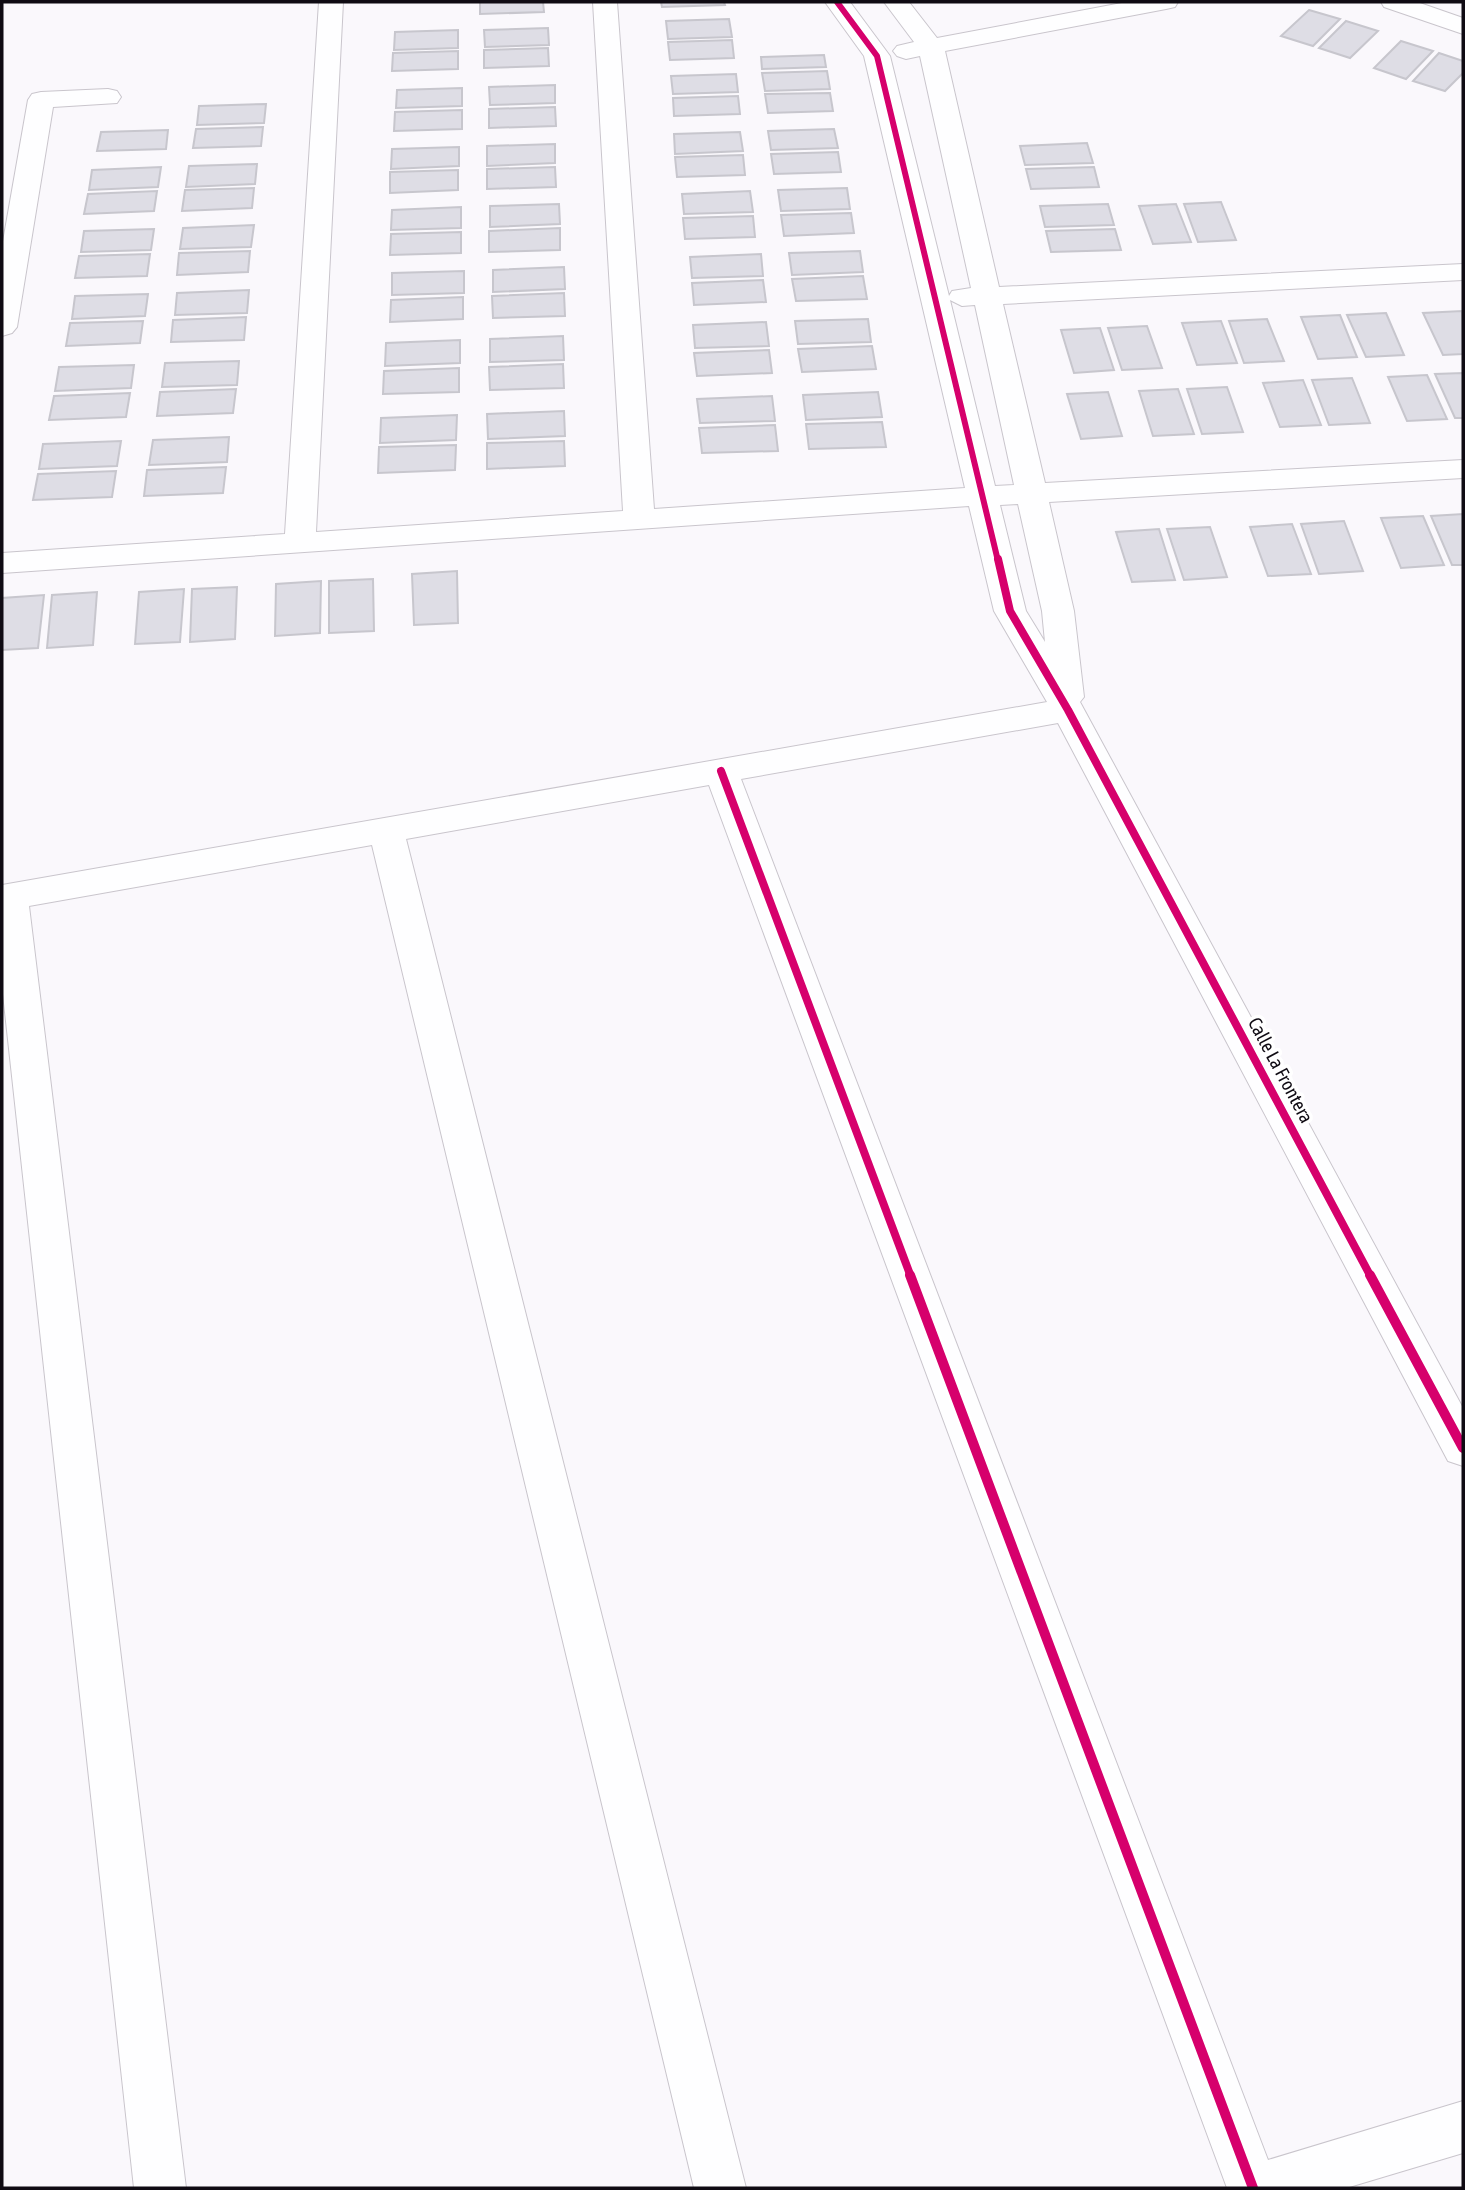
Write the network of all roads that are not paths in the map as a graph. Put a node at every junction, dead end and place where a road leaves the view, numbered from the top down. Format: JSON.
{"nodes":[{"id":1,"x":331,"y":2,"type":"edge"},
{"id":2,"x":605,"y":2,"type":"edge"},
{"id":3,"x":837,"y":2,"type":"edge"},
{"id":4,"x":896,"y":2,"type":"edge"},
{"id":5,"x":1046,"y":2,"type":"edge"},
{"id":6,"x":1166,"y":2,"type":"edge"},
{"id":7,"x":1393,"y":2,"type":"edge"},
{"id":8,"x":1070,"y":20,"type":"junction"},
{"id":9,"x":1463,"y":26,"type":"edge"},
{"id":10,"x":931,"y":47,"type":"junction"},
{"id":11,"x":877,"y":56,"type":"junction"},
{"id":12,"x":108,"y":97,"type":"dead end"},
{"id":13,"x":1463,"y":272,"type":"edge"},
{"id":14,"x":987,"y":296,"type":"junction"},
{"id":15,"x":934,"y":298,"type":"junction"},
{"id":16,"x":2,"y":327,"type":"edge"},
{"id":17,"x":1463,"y":469,"type":"edge"},
{"id":18,"x":1031,"y":494,"type":"junction"},
{"id":19,"x":982,"y":496,"type":"junction"},
{"id":20,"x":639,"y":520,"type":"junction"},
{"id":21,"x":300,"y":542,"type":"junction"},
{"id":22,"x":2,"y":563,"type":"edge"},
{"id":23,"x":1068,"y":709,"type":"junction"},
{"id":24,"x":721,"y":771,"type":"junction"},
{"id":25,"x":386,"y":830,"type":"junction"},
{"id":26,"x":6,"y":897,"type":"edge"},
{"id":27,"x":1463,"y":1448,"type":"edge"},
{"id":28,"x":1463,"y":2127,"type":"edge"},
{"id":29,"x":160,"y":2188,"type":"edge"},
{"id":30,"x":720,"y":2188,"type":"edge"},
{"id":31,"x":1253,"y":2188,"type":"edge"},
{"id":32,"x":1261,"y":2188,"type":"edge"}],
"edges":[{"from":1,"to":21,"type":"street"},
{"from":2,"to":20,"type":"street"},
{"from":3,"to":11,"type":"street"},
{"from":4,"to":10,"type":"street"},
{"from":5,"to":8,"type":"street"},
{"from":6,"to":8,"type":"street"},
{"from":7,"to":9,"type":"street"},
{"from":8,"to":10,"type":"street"},
{"from":10,"to":11,"type":"street"},
{"from":10,"to":14,"type":"street"},
{"from":11,"to":15,"type":"street","name":"Calle La Frontera"},
{"from":12,"to":16,"type":"street"},
{"from":13,"to":14,"type":"street"},
{"from":14,"to":15,"type":"street"},
{"from":14,"to":18,"type":"street"},
{"from":15,"to":19,"type":"street","name":"Calle La Frontera"},
{"from":17,"to":18,"type":"street"},
{"from":18,"to":19,"type":"street"},
{"from":18,"to":23,"type":"street"},
{"from":19,"to":20,"type":"street"},
{"from":19,"to":23,"type":"street","name":"Calle La Frontera"},
{"from":20,"to":21,"type":"street"},
{"from":21,"to":22,"type":"street"},
{"from":23,"to":24,"type":"street"},
{"from":23,"to":27,"type":"street","name":"Calle La Frontera"},
{"from":24,"to":25,"type":"street"},
{"from":24,"to":31,"type":"street"},
{"from":25,"to":26,"type":"street"},
{"from":25,"to":30,"type":"street"},
{"from":26,"to":29,"type":"street"},
{"from":28,"to":32,"type":"street"}]}
